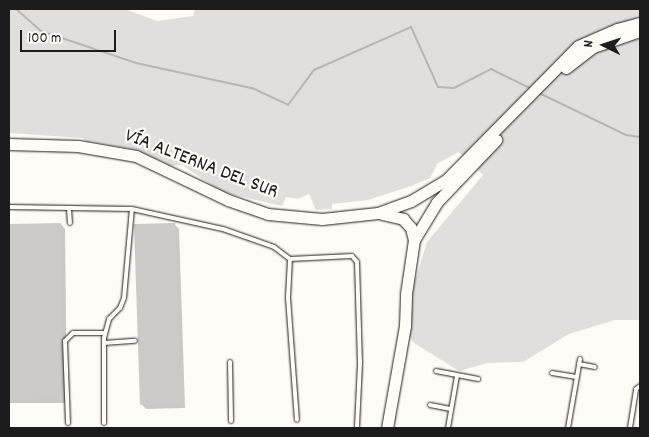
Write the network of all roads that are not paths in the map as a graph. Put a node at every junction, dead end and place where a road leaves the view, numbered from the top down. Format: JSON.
{"nodes":[{"id":1,"x":640,"y":23,"type":"edge"},
{"id":2,"x":640,"y":31,"type":"edge"},
{"id":3,"x":9,"y":144,"type":"edge"},
{"id":4,"x":464,"y":169,"type":"junction"},
{"id":5,"x":9,"y":207,"type":"edge"},
{"id":6,"x":70,"y":209,"type":"junction"},
{"id":7,"x":132,"y":209,"type":"junction"},
{"id":8,"x":378,"y":213,"type":"junction"},
{"id":9,"x":70,"y":223,"type":"dead end"},
{"id":10,"x":414,"y":240,"type":"junction"},
{"id":11,"x":290,"y":259,"type":"junction"},
{"id":12,"x":406,"y":294,"type":"junction"},
{"id":13,"x":105,"y":333,"type":"junction"},
{"id":14,"x":135,"y":341,"type":"dead end"},
{"id":15,"x":104,"y":343,"type":"junction"},
{"id":16,"x":230,"y":362,"type":"dead end"},
{"id":17,"x":595,"y":367,"type":"dead end"},
{"id":18,"x":436,"y":371,"type":"dead end"},
{"id":19,"x":552,"y":373,"type":"dead end"},
{"id":20,"x":457,"y":376,"type":"junction"},
{"id":21,"x":577,"y":377,"type":"junction"},
{"id":22,"x":478,"y":379,"type":"dead end"},
{"id":23,"x":640,"y":386,"type":"edge"},
{"id":24,"x":430,"y":405,"type":"dead end"},
{"id":25,"x":451,"y":410,"type":"junction"},
{"id":26,"x":230,"y":420,"type":"dead end"},
{"id":27,"x":297,"y":420,"type":"dead end"},
{"id":28,"x":68,"y":423,"type":"dead end"},
{"id":29,"x":104,"y":423,"type":"dead end"},
{"id":30,"x":356,"y":427,"type":"edge"},
{"id":31,"x":380,"y":428,"type":"edge"},
{"id":32,"x":387,"y":428,"type":"edge"},
{"id":33,"x":448,"y":428,"type":"edge"},
{"id":34,"x":568,"y":428,"type":"edge"},
{"id":35,"x":630,"y":428,"type":"edge"}],
"edges":[{"from":1,"to":4,"type":"highway","name":"VÍA ALTERNA DEL SUR"},
{"from":2,"to":4,"type":"highway","name":"VÍA ALTERNA DEL SUR"},
{"from":3,"to":8,"type":"highway","name":"VÍA ALTERNA DEL SUR"},
{"from":4,"to":8,"type":"highway","name":"VÍA ALTERNA DEL SUR"},
{"from":4,"to":10,"type":"highway","name":"VÍA ALTERNA DEL SUR"},
{"from":5,"to":6,"type":"lane"},
{"from":6,"to":7,"type":"lane"},
{"from":6,"to":9,"type":"lane"},
{"from":7,"to":11,"type":"lane"},
{"from":7,"to":13,"type":"lane"},
{"from":8,"to":10,"type":"highway"},
{"from":10,"to":12,"type":"highway","name":"VÍA ALTERNA DEL SUR"},
{"from":11,"to":27,"type":"lane"},
{"from":11,"to":30,"type":"lane"},
{"from":12,"to":31,"type":"highway"},
{"from":12,"to":32,"type":"highway","name":"VÍA ALTERNA DEL SUR"},
{"from":13,"to":15,"type":"lane"},
{"from":13,"to":28,"type":"lane"},
{"from":14,"to":15,"type":"lane"},
{"from":15,"to":29,"type":"lane"},
{"from":16,"to":26,"type":"lane"},
{"from":17,"to":21,"type":"lane"},
{"from":18,"to":20,"type":"lane"},
{"from":19,"to":21,"type":"lane"},
{"from":20,"to":22,"type":"lane"},
{"from":20,"to":25,"type":"lane"},
{"from":21,"to":34,"type":"lane"},
{"from":23,"to":35,"type":"lane"},
{"from":24,"to":25,"type":"lane"},
{"from":25,"to":33,"type":"lane"}]}
